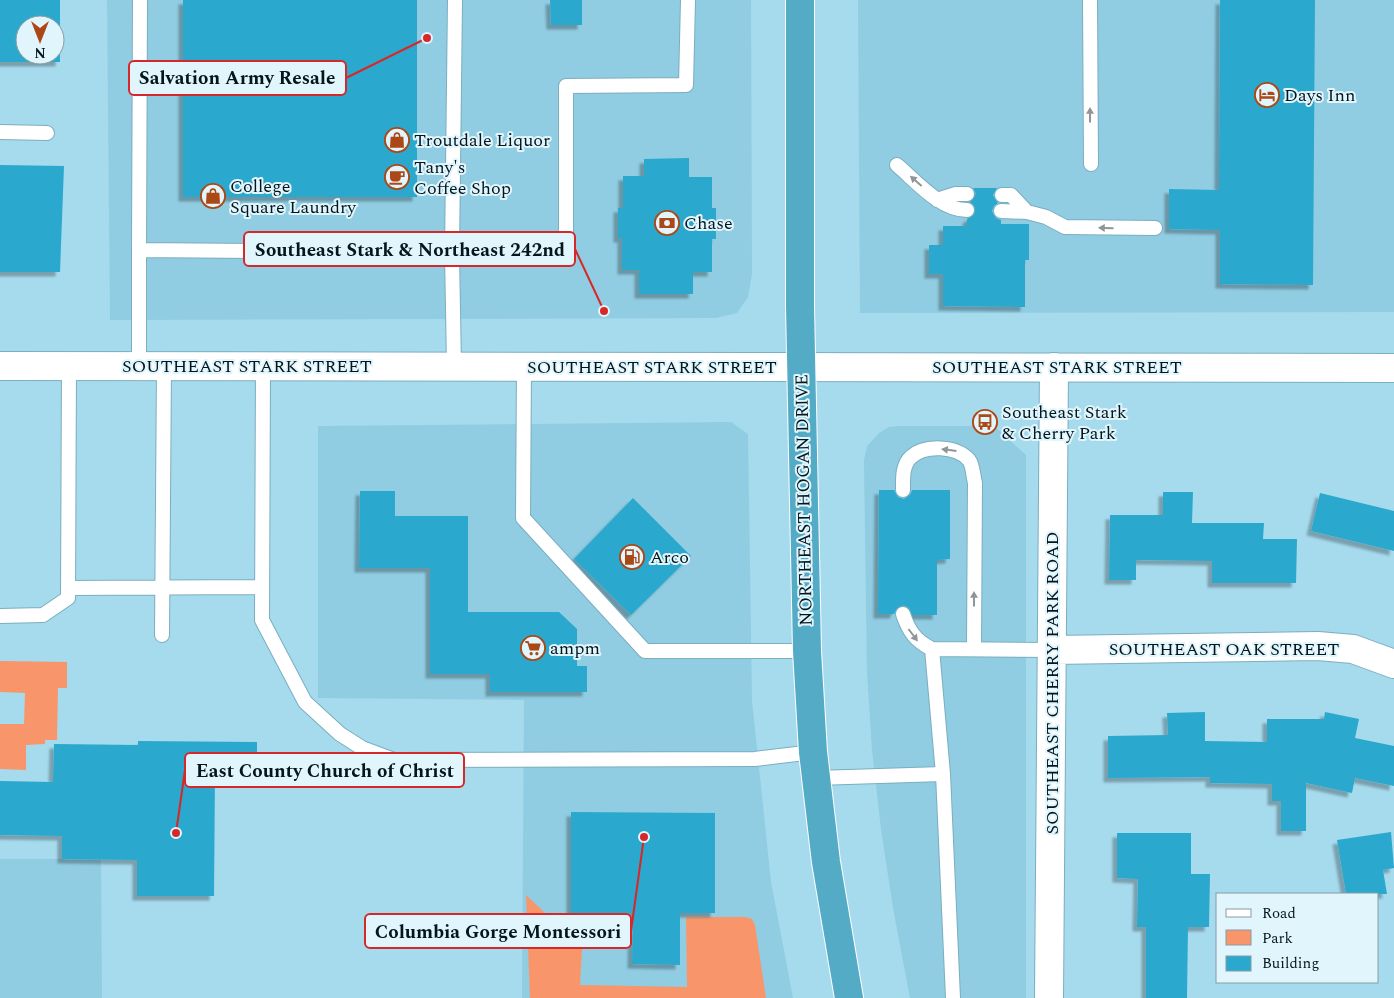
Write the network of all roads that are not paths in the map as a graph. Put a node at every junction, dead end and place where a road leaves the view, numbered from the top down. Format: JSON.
{"nodes":[{"id":1,"x":140,"y":0,"type":"edge"},
{"id":2,"x":455,"y":0,"type":"edge"},
{"id":3,"x":688,"y":0,"type":"edge"},
{"id":4,"x":800,"y":0,"type":"edge"},
{"id":5,"x":1090,"y":0,"type":"edge"},
{"id":6,"x":0,"y":132,"type":"edge"},
{"id":7,"x":48,"y":132,"type":"dead end"},
{"id":8,"x":1091,"y":164,"type":"dead end"},
{"id":9,"x":897,"y":165,"type":"dead end"},
{"id":10,"x":967,"y":194,"type":"dead end"},
{"id":11,"x":1002,"y":195,"type":"dead end"},
{"id":12,"x":938,"y":200,"type":"junction"},
{"id":13,"x":967,"y":210,"type":"dead end"},
{"id":14,"x":1002,"y":211,"type":"dead end"},
{"id":15,"x":1027,"y":212,"type":"junction"},
{"id":16,"x":1155,"y":228,"type":"dead end"},
{"id":17,"x":139,"y":250,"type":"junction"},
{"id":18,"x":452,"y":253,"type":"junction"},
{"id":19,"x":0,"y":366,"type":"edge"},
{"id":20,"x":69,"y":366,"type":"junction"},
{"id":21,"x":152,"y":366,"type":"junction"},
{"id":22,"x":454,"y":366,"type":"junction"},
{"id":23,"x":524,"y":366,"type":"junction"},
{"id":24,"x":263,"y":367,"type":"junction"},
{"id":25,"x":802,"y":367,"type":"junction"},
{"id":26,"x":1054,"y":367,"type":"junction"},
{"id":27,"x":1394,"y":368,"type":"edge"},
{"id":28,"x":903,"y":490,"type":"dead end"},
{"id":29,"x":162,"y":587,"type":"junction"},
{"id":30,"x":262,"y":587,"type":"junction"},
{"id":31,"x":68,"y":588,"type":"junction"},
{"id":32,"x":903,"y":614,"type":"dead end"},
{"id":33,"x":0,"y":616,"type":"edge"},
{"id":34,"x":162,"y":635,"type":"dead end"},
{"id":35,"x":974,"y":648,"type":"junction"},
{"id":36,"x":932,"y":649,"type":"junction"},
{"id":37,"x":1052,"y":650,"type":"junction"},
{"id":38,"x":807,"y":651,"type":"junction"},
{"id":39,"x":1394,"y":664,"type":"edge"},
{"id":40,"x":814,"y":765,"type":"junction"},
{"id":41,"x":943,"y":774,"type":"junction"},
{"id":42,"x":849,"y":998,"type":"edge"},
{"id":43,"x":953,"y":998,"type":"edge"},
{"id":44,"x":1049,"y":998,"type":"edge"}],
"edges":[{"from":1,"to":17,"type":"lane"},
{"from":2,"to":18,"type":"lane"},
{"from":3,"to":18,"type":"lane"},
{"from":4,"to":25,"type":"highway","name":"NORTHEAST HOGAN DRIVE"},
{"from":8,"to":5,"type":"lane","one_way":true},
{"from":6,"to":7,"type":"lane"},
{"from":12,"to":9,"type":"lane","one_way":true},
{"from":10,"to":12,"type":"lane"},
{"from":11,"to":15,"type":"lane"},
{"from":12,"to":13,"type":"lane"},
{"from":14,"to":15,"type":"lane"},
{"from":16,"to":15,"type":"lane","one_way":true},
{"from":17,"to":18,"type":"lane"},
{"from":17,"to":21,"type":"lane"},
{"from":18,"to":22,"type":"lane"},
{"from":19,"to":20,"type":"main road","name":"SOUTHEAST STARK STREET"},
{"from":20,"to":21,"type":"main road","name":"SOUTHEAST STARK STREET"},
{"from":20,"to":31,"type":"lane"},
{"from":21,"to":24,"type":"main road","name":"SOUTHEAST STARK STREET"},
{"from":21,"to":29,"type":"lane"},
{"from":22,"to":23,"type":"main road","name":"SOUTHEAST STARK STREET"},
{"from":22,"to":24,"type":"main road","name":"SOUTHEAST STARK STREET"},
{"from":23,"to":25,"type":"main road","name":"SOUTHEAST STARK STREET"},
{"from":23,"to":38,"type":"lane"},
{"from":24,"to":30,"type":"lane"},
{"from":25,"to":26,"type":"main road","name":"SOUTHEAST STARK STREET"},
{"from":25,"to":38,"type":"highway","name":"NORTHEAST HOGAN DRIVE"},
{"from":26,"to":27,"type":"main road","name":"SOUTHEAST STARK STREET"},
{"from":26,"to":37,"type":"main road","name":"SOUTHEAST CHERRY PARK ROAD"},
{"from":35,"to":28,"type":"lane","one_way":true},
{"from":29,"to":30,"type":"lane"},
{"from":29,"to":31,"type":"lane"},
{"from":29,"to":34,"type":"lane"},
{"from":30,"to":40,"type":"lane"},
{"from":31,"to":33,"type":"lane"},
{"from":32,"to":36,"type":"lane","one_way":true},
{"from":35,"to":36,"type":"lane"},
{"from":35,"to":37,"type":"lane"},
{"from":36,"to":41,"type":"lane"},
{"from":37,"to":39,"type":"main road","name":"SOUTHEAST OAK STREET"},
{"from":37,"to":44,"type":"main road","name":"SOUTHEAST CHERRY PARK ROAD"},
{"from":38,"to":40,"type":"highway","name":"NORTHEAST HOGAN DRIVE"},
{"from":40,"to":41,"type":"lane"},
{"from":40,"to":42,"type":"highway","name":"NORTHEAST HOGAN DRIVE"},
{"from":41,"to":43,"type":"lane"}]}
